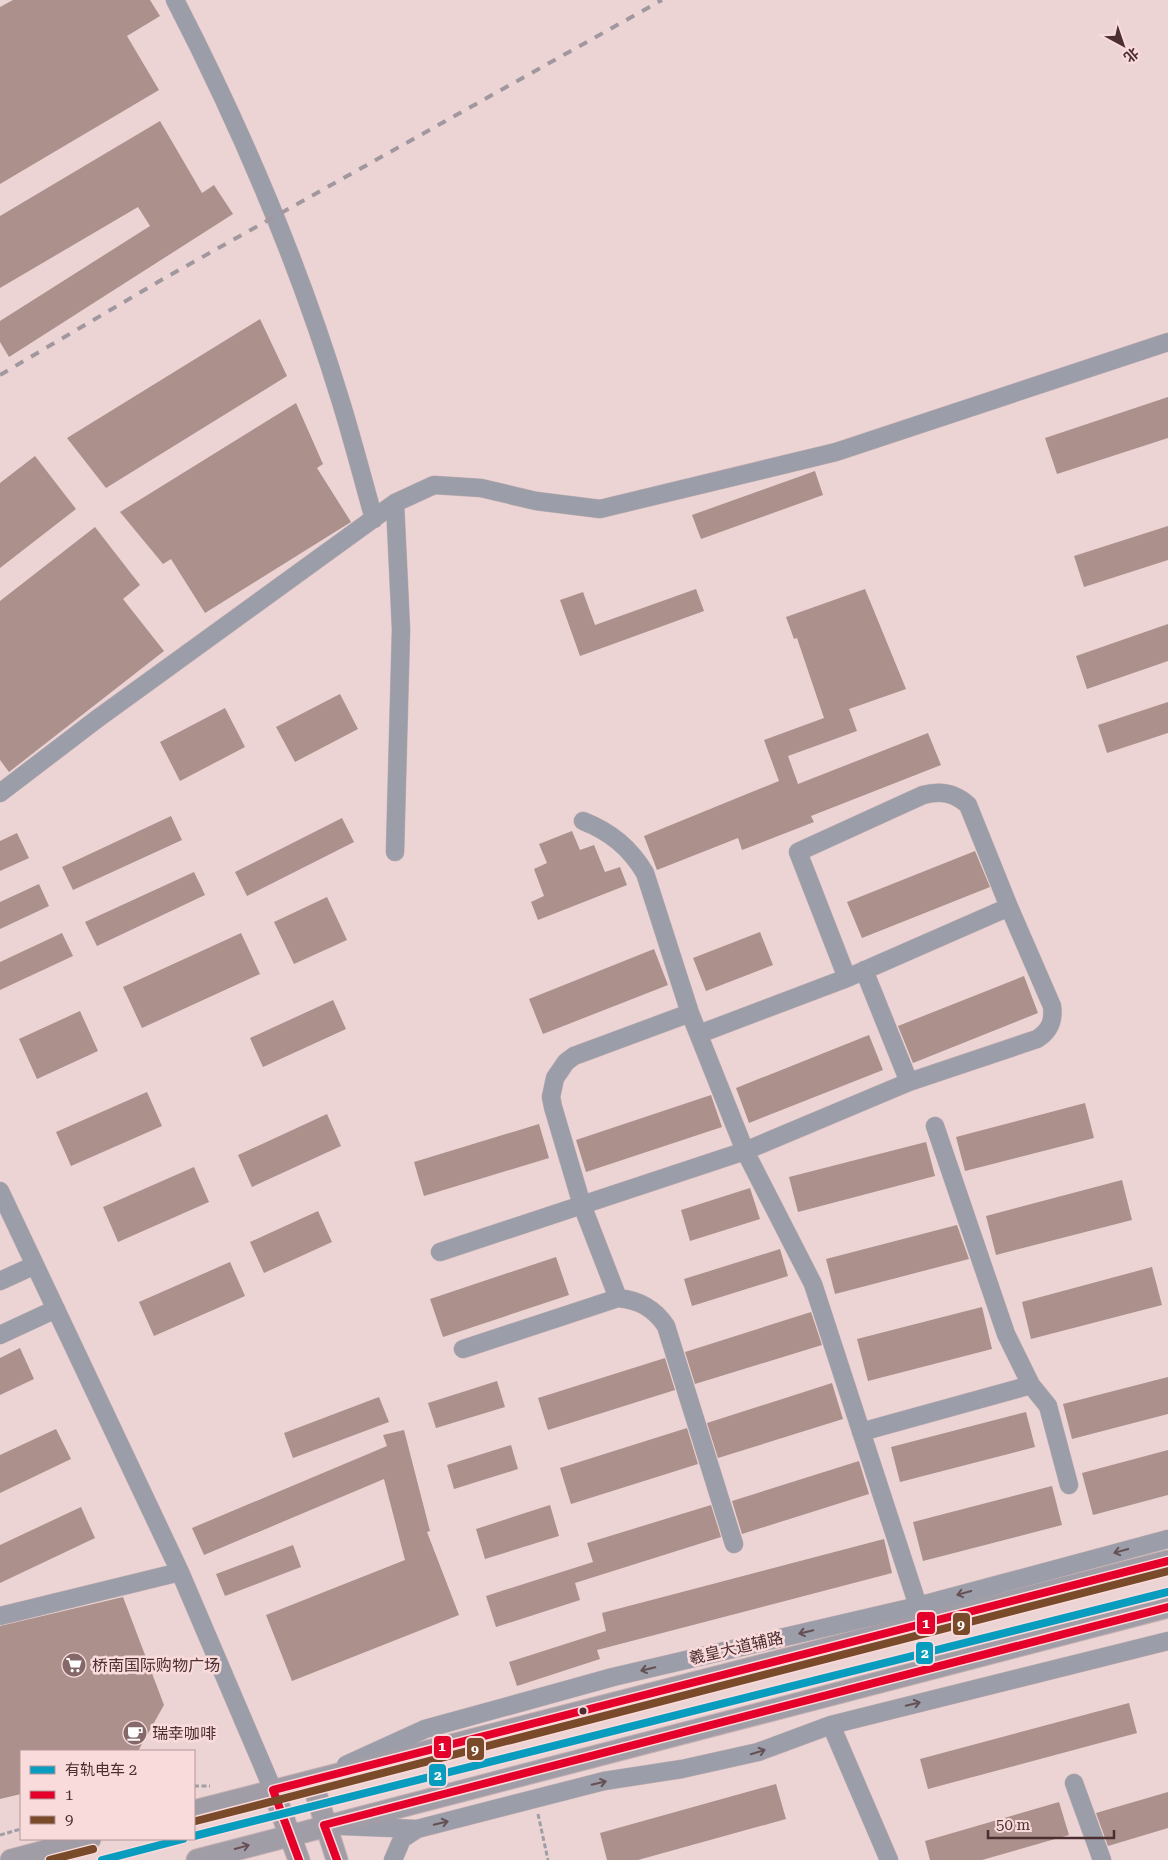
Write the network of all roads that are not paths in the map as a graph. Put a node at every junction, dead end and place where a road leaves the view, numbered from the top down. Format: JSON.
{"nodes":[{"id":1,"x":175,"y":0,"type":"edge"},
{"id":2,"x":1168,"y":342,"type":"edge"},
{"id":3,"x":395,"y":504,"type":"junction"},
{"id":4,"x":374,"y":519,"type":"junction"},
{"id":5,"x":0,"y":794,"type":"edge"},
{"id":6,"x":583,"y":821,"type":"dead end"},
{"id":7,"x":395,"y":852,"type":"dead end"},
{"id":8,"x":1009,"y":907,"type":"junction"},
{"id":9,"x":864,"y":970,"type":"junction"},
{"id":10,"x":847,"y":978,"type":"junction"},
{"id":11,"x":690,"y":1013,"type":"junction"},
{"id":12,"x":699,"y":1034,"type":"junction"},
{"id":13,"x":909,"y":1082,"type":"junction"},
{"id":14,"x":935,"y":1126,"type":"dead end"},
{"id":15,"x":745,"y":1151,"type":"junction"},
{"id":16,"x":0,"y":1191,"type":"edge"},
{"id":17,"x":582,"y":1205,"type":"junction"},
{"id":18,"x":440,"y":1252,"type":"dead end"},
{"id":19,"x":35,"y":1265,"type":"junction"},
{"id":20,"x":0,"y":1281,"type":"edge"},
{"id":21,"x":618,"y":1298,"type":"junction"},
{"id":22,"x":56,"y":1310,"type":"junction"},
{"id":23,"x":0,"y":1336,"type":"edge"},
{"id":24,"x":463,"y":1349,"type":"dead end"},
{"id":25,"x":1031,"y":1385,"type":"junction"},
{"id":26,"x":861,"y":1432,"type":"junction"},
{"id":27,"x":1069,"y":1485,"type":"dead end"},
{"id":28,"x":1168,"y":1539,"type":"edge"},
{"id":29,"x":734,"y":1544,"type":"dead end"},
{"id":30,"x":1168,"y":1561,"type":"edge"},
{"id":31,"x":180,"y":1572,"type":"junction"},
{"id":32,"x":1168,"y":1607,"type":"edge"},
{"id":33,"x":920,"y":1615,"type":"junction"},
{"id":34,"x":0,"y":1616,"type":"edge"},
{"id":35,"x":1168,"y":1641,"type":"edge"},
{"id":36,"x":831,"y":1725,"type":"junction"},
{"id":37,"x":312,"y":1781,"type":"junction"},
{"id":38,"x":1074,"y":1783,"type":"dead end"},
{"id":39,"x":273,"y":1790,"type":"junction"},
{"id":40,"x":195,"y":1811,"type":"edge"},
{"id":41,"x":324,"y":1825,"type":"junction"},
{"id":42,"x":417,"y":1829,"type":"junction"},
{"id":43,"x":288,"y":1835,"type":"junction"},
{"id":44,"x":86,"y":1840,"type":"edge"},
{"id":45,"x":11,"y":1860,"type":"edge"},
{"id":46,"x":197,"y":1860,"type":"edge"},
{"id":47,"x":299,"y":1860,"type":"edge"},
{"id":48,"x":337,"y":1860,"type":"edge"},
{"id":49,"x":393,"y":1860,"type":"edge"},
{"id":50,"x":889,"y":1860,"type":"edge"},
{"id":51,"x":1102,"y":1860,"type":"edge"}],
"edges":[{"from":1,"to":4,"type":"street"},
{"from":2,"to":3,"type":"street"},
{"from":3,"to":4,"type":"street"},
{"from":3,"to":7,"type":"street"},
{"from":4,"to":5,"type":"street"},
{"from":6,"to":11,"type":"street"},
{"from":8,"to":9,"type":"street"},
{"from":8,"to":10,"type":"street"},
{"from":8,"to":13,"type":"street"},
{"from":9,"to":10,"type":"street"},
{"from":9,"to":13,"type":"street"},
{"from":10,"to":12,"type":"street"},
{"from":11,"to":12,"type":"street"},
{"from":11,"to":17,"type":"street"},
{"from":12,"to":15,"type":"street"},
{"from":13,"to":15,"type":"street"},
{"from":14,"to":25,"type":"street"},
{"from":15,"to":17,"type":"street"},
{"from":15,"to":26,"type":"street"},
{"from":16,"to":19,"type":"street"},
{"from":17,"to":18,"type":"street"},
{"from":17,"to":21,"type":"street"},
{"from":19,"to":20,"type":"street"},
{"from":19,"to":22,"type":"street"},
{"from":21,"to":24,"type":"street"},
{"from":21,"to":29,"type":"street"},
{"from":22,"to":23,"type":"street"},
{"from":22,"to":31,"type":"street"},
{"from":25,"to":26,"type":"street"},
{"from":25,"to":27,"type":"street"},
{"from":26,"to":33,"type":"street"},
{"from":28,"to":33,"type":"street","one_way":true},
{"from":30,"to":33,"type":"main road"},
{"from":31,"to":34,"type":"street"},
{"from":31,"to":39,"type":"street"},
{"from":32,"to":41,"type":"main road"},
{"from":33,"to":37,"type":"main road","one_way":true},
{"from":36,"to":35,"type":"street","one_way":true},
{"from":42,"to":36,"type":"street","one_way":true},
{"from":36,"to":50,"type":"street"},
{"from":37,"to":39,"type":"main road"},
{"from":37,"to":41,"type":"main road"},
{"from":38,"to":51,"type":"street"},
{"from":39,"to":40,"type":"main road"},
{"from":39,"to":43,"type":"main road"},
{"from":41,"to":42,"type":"street"},
{"from":41,"to":43,"type":"main road"},
{"from":41,"to":48,"type":"main road"},
{"from":42,"to":49,"type":"street"},
{"from":46,"to":43,"type":"main road","one_way":true},
{"from":43,"to":47,"type":"main road"},
{"from":44,"to":45,"type":"main road"}]}
